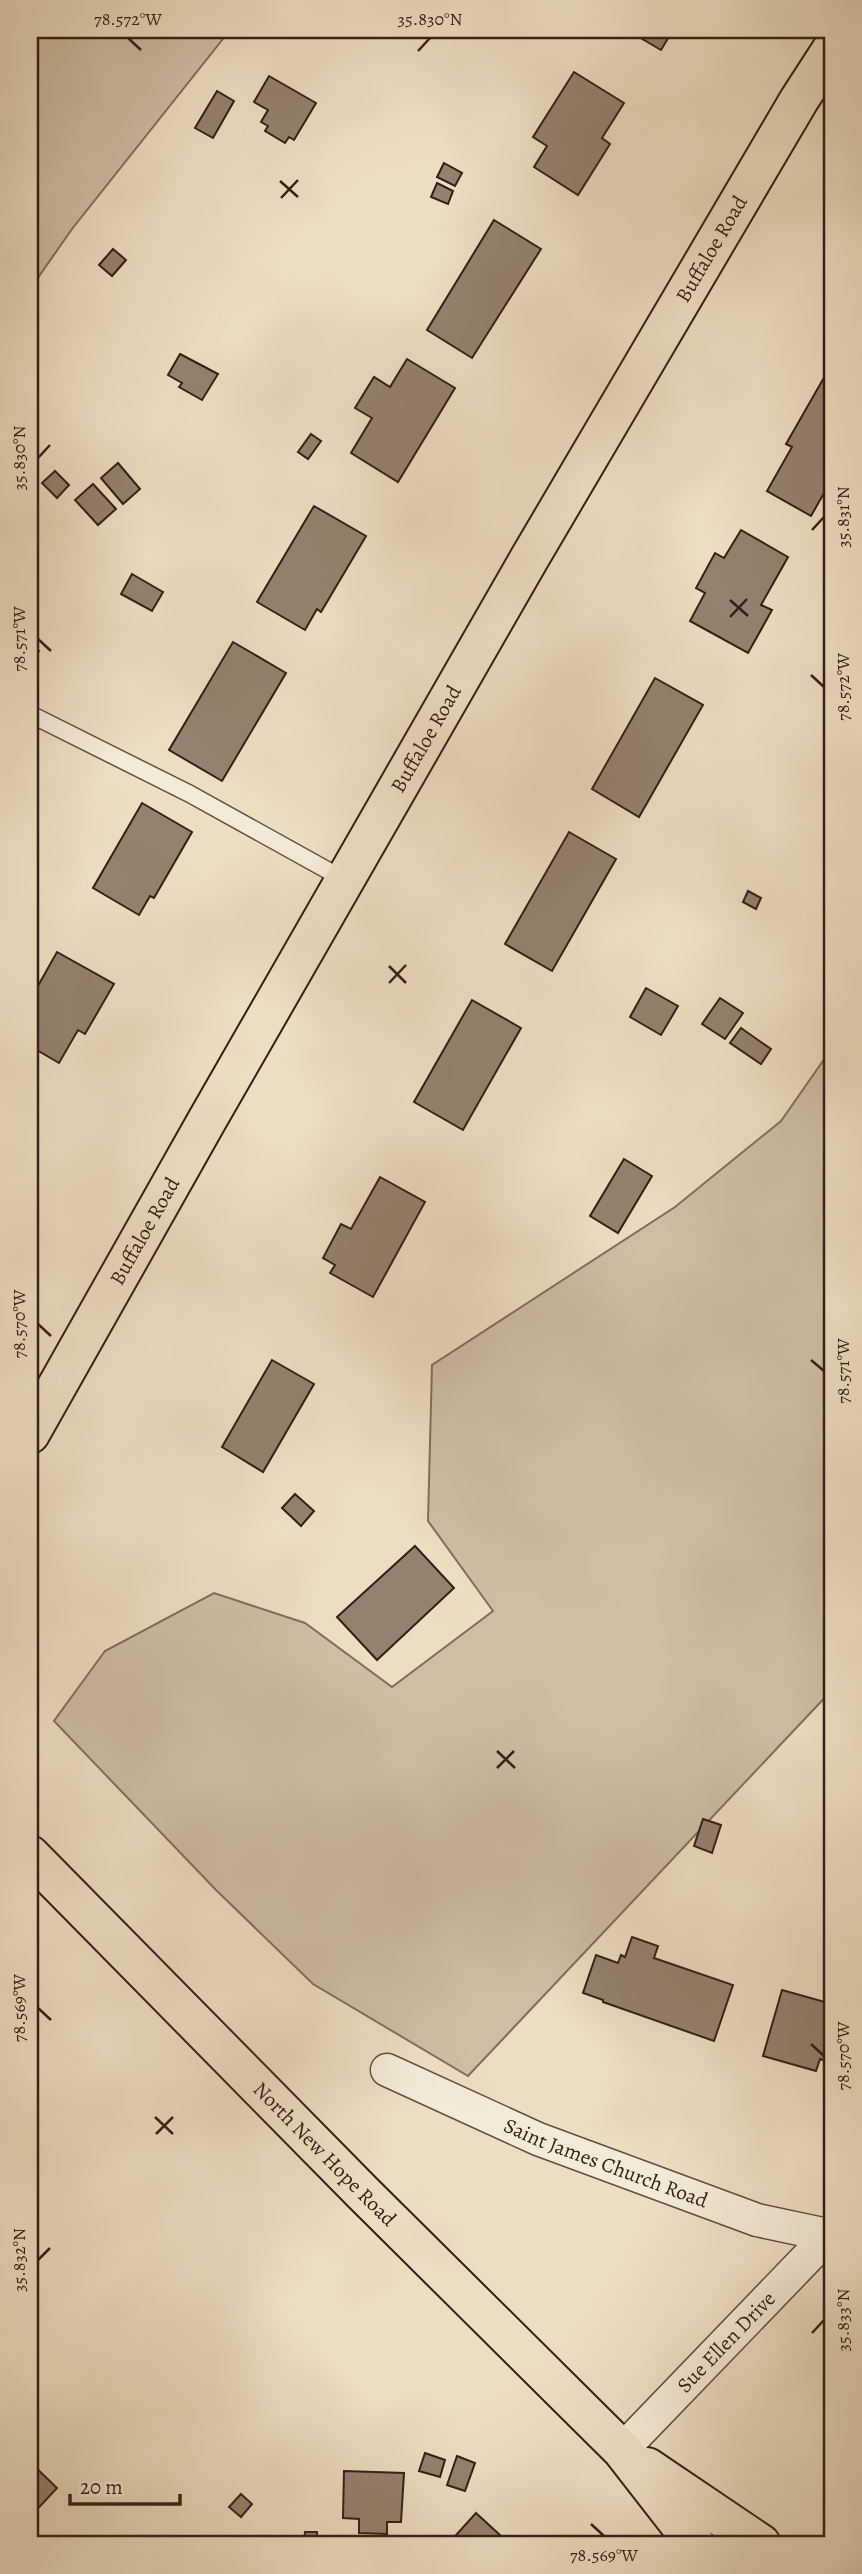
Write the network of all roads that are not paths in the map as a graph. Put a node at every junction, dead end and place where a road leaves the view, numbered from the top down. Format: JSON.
{"nodes":[{"id":1,"x":832,"y":49,"type":"edge"},
{"id":2,"x":36,"y":717,"type":"dead end"},
{"id":3,"x":345,"y":880,"type":"junction"},
{"id":4,"x":30,"y":1434,"type":"edge"},
{"id":5,"x":30,"y":1855,"type":"edge"},
{"id":6,"x":387,"y":2070,"type":"dead end"},
{"id":7,"x":831,"y":2234,"type":"edge"},
{"id":8,"x":622,"y":2450,"type":"junction"},
{"id":9,"x":695,"y":2544,"type":"edge"},
{"id":10,"x":761,"y":2544,"type":"edge"}],
"edges":[{"from":1,"to":3,"type":"main road","name":"Buffaloe Road"},
{"from":2,"to":3,"type":"lane"},
{"from":3,"to":4,"type":"main road","name":"Buffaloe Road"},
{"from":5,"to":8,"type":"main road","name":"North New Hope Road"},
{"from":6,"to":7,"type":"street","name":"Saint James Church Road"},
{"from":7,"to":8,"type":"street","name":"Sue Ellen Drive"},
{"from":8,"to":9,"type":"main road","name":"North New Hope Road"},
{"from":8,"to":10,"type":"main road","name":"North New Hope Road"}]}
